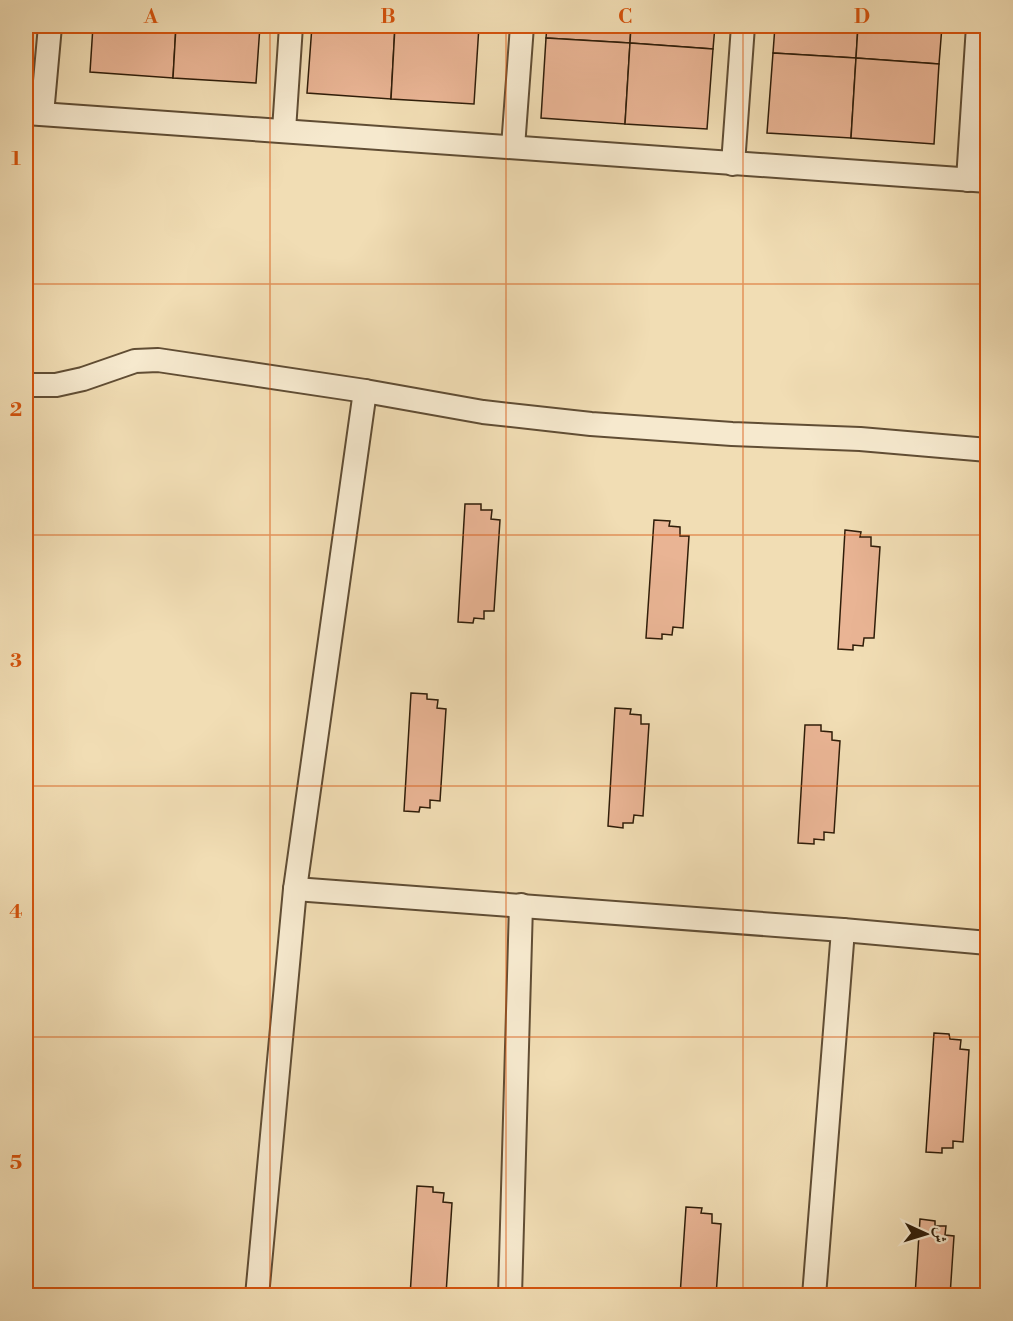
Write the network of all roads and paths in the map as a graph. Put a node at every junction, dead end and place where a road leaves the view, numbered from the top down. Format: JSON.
{"nodes":[{"id":1,"x":50,"y":26,"type":"edge"},
{"id":2,"x":291,"y":26,"type":"edge"},
{"id":3,"x":522,"y":26,"type":"edge"},
{"id":4,"x":743,"y":26,"type":"edge"},
{"id":5,"x":978,"y":26,"type":"edge"},
{"id":6,"x":34,"y":113,"type":"edge"},
{"id":7,"x":284,"y":130,"type":"junction"},
{"id":8,"x":513,"y":147,"type":"junction"},
{"id":9,"x":733,"y":164,"type":"junction"},
{"id":10,"x":978,"y":181,"type":"edge"},
{"id":11,"x":26,"y":385,"type":"edge"},
{"id":12,"x":366,"y":391,"type":"junction"},
{"id":13,"x":987,"y":450,"type":"edge"},
{"id":14,"x":295,"y":889,"type":"junction"},
{"id":15,"x":521,"y":905,"type":"junction"},
{"id":16,"x":843,"y":930,"type":"junction"},
{"id":17,"x":987,"y":943,"type":"edge"},
{"id":18,"x":256,"y":1296,"type":"edge"},
{"id":19,"x":510,"y":1296,"type":"edge"},
{"id":20,"x":814,"y":1296,"type":"edge"}],
"edges":[{"from":1,"to":6,"type":"street"},
{"from":2,"to":7,"type":"street"},
{"from":3,"to":8,"type":"street"},
{"from":4,"to":9,"type":"street"},
{"from":5,"to":10,"type":"street"},
{"from":6,"to":7,"type":"street"},
{"from":7,"to":8,"type":"street"},
{"from":8,"to":9,"type":"street"},
{"from":9,"to":10,"type":"street"},
{"from":11,"to":12,"type":"street"},
{"from":12,"to":13,"type":"street"},
{"from":12,"to":14,"type":"street"},
{"from":14,"to":15,"type":"street"},
{"from":14,"to":18,"type":"street"},
{"from":15,"to":16,"type":"street"},
{"from":15,"to":19,"type":"street"},
{"from":16,"to":17,"type":"street"},
{"from":16,"to":20,"type":"street"}]}
